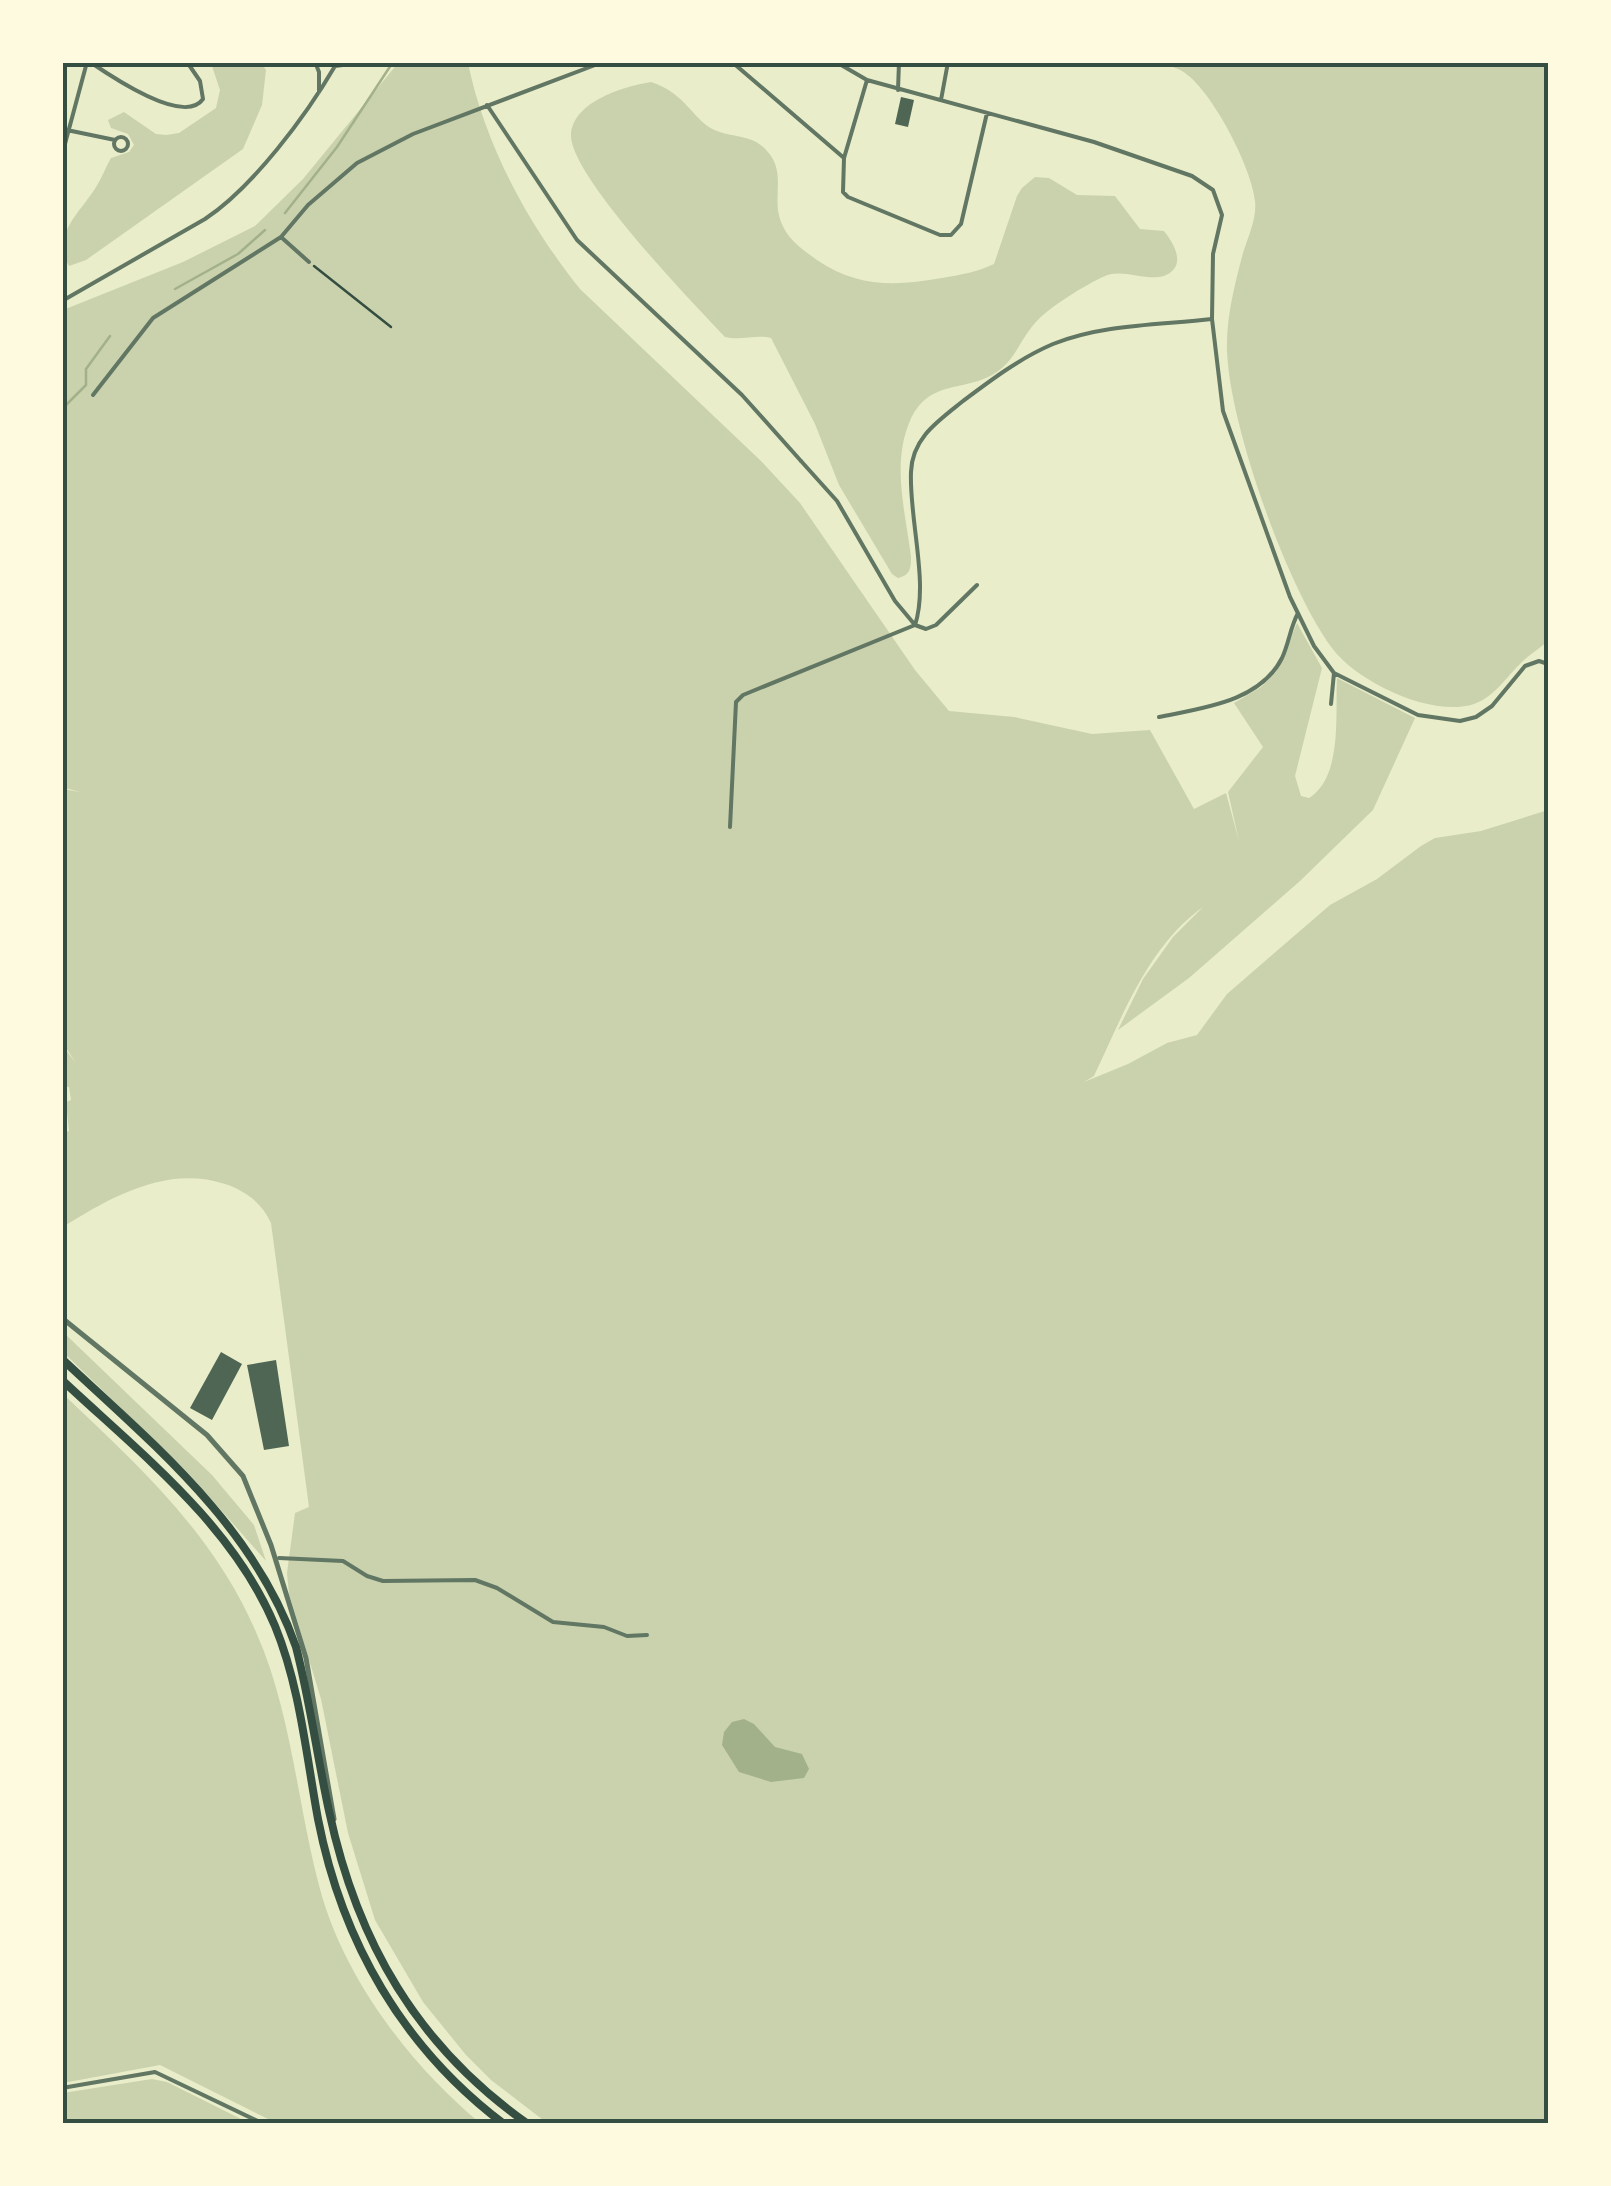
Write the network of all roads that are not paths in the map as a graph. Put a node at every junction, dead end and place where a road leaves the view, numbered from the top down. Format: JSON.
{"nodes":[{"id":1,"x":88,"y":62,"type":"edge"},
{"id":2,"x":186,"y":62,"type":"edge"},
{"id":3,"x":316,"y":62,"type":"edge"},
{"id":4,"x":365,"y":62,"type":"edge"},
{"id":5,"x":603,"y":62,"type":"edge"},
{"id":6,"x":732,"y":62,"type":"edge"},
{"id":7,"x":836,"y":62,"type":"edge"},
{"id":8,"x":899,"y":62,"type":"edge"},
{"id":9,"x":948,"y":62,"type":"edge"},
{"id":10,"x":332,"y":64,"type":"edge"},
{"id":11,"x":867,"y":80,"type":"junction"},
{"id":12,"x":898,"y":90,"type":"junction"},
{"id":13,"x":319,"y":93,"type":"junction"},
{"id":14,"x":941,"y":100,"type":"junction"},
{"id":15,"x":488,"y":105,"type":"junction"},
{"id":16,"x":987,"y":113,"type":"junction"},
{"id":17,"x":66,"y":130,"type":"edge"},
{"id":18,"x":115,"y":140,"type":"dead end"},
{"id":19,"x":62,"y":155,"type":"edge"},
{"id":20,"x":844,"y":158,"type":"junction"},
{"id":21,"x":281,"y":236,"type":"junction"},
{"id":22,"x":309,"y":262,"type":"road end"},
{"id":23,"x":62,"y":302,"type":"edge"},
{"id":24,"x":1212,"y":318,"type":"junction"},
{"id":25,"x":93,"y":395,"type":"dead end"},
{"id":26,"x":977,"y":585,"type":"dead end"},
{"id":27,"x":1298,"y":614,"type":"junction"},
{"id":28,"x":915,"y":625,"type":"junction"},
{"id":29,"x":1548,"y":664,"type":"edge"},
{"id":30,"x":1334,"y":674,"type":"junction"},
{"id":31,"x":1331,"y":704,"type":"dead end"},
{"id":32,"x":1160,"y":717,"type":"dead end"},
{"id":33,"x":730,"y":827,"type":"dead end"},
{"id":34,"x":62,"y":1318,"type":"edge"},
{"id":35,"x":62,"y":1360,"type":"edge"},
{"id":36,"x":62,"y":1380,"type":"edge"},
{"id":37,"x":279,"y":1558,"type":"dead end"},
{"id":38,"x":647,"y":1635,"type":"dead end"},
{"id":39,"x":338,"y":1847,"type":"junction"},
{"id":40,"x":62,"y":2088,"type":"edge"},
{"id":41,"x":62,"y":2122,"type":"edge"},
{"id":42,"x":70,"y":2124,"type":"edge"},
{"id":43,"x":264,"y":2124,"type":"edge"},
{"id":44,"x":504,"y":2124,"type":"edge"},
{"id":45,"x":528,"y":2124,"type":"edge"}],
"edges":[{"from":1,"to":2,"type":"street"},
{"from":1,"to":17,"type":"street"},
{"from":3,"to":13,"type":"street"},
{"from":4,"to":10,"type":"street"},
{"from":5,"to":15,"type":"street"},
{"from":6,"to":20,"type":"street"},
{"from":7,"to":11,"type":"street"},
{"from":8,"to":12,"type":"street"},
{"from":9,"to":14,"type":"street"},
{"from":10,"to":13,"type":"street"},
{"from":11,"to":12,"type":"street"},
{"from":11,"to":20,"type":"street"},
{"from":12,"to":14,"type":"street"},
{"from":13,"to":23,"type":"street"},
{"from":14,"to":16,"type":"street"},
{"from":15,"to":21,"type":"street"},
{"from":15,"to":28,"type":"street"},
{"from":16,"to":20,"type":"street"},
{"from":16,"to":24,"type":"street"},
{"from":17,"to":18,"type":"street"},
{"from":17,"to":19,"type":"street"},
{"from":21,"to":22,"type":"street"},
{"from":21,"to":25,"type":"street"},
{"from":24,"to":27,"type":"street"},
{"from":24,"to":28,"type":"street"},
{"from":26,"to":28,"type":"street"},
{"from":27,"to":30,"type":"street"},
{"from":27,"to":32,"type":"street"},
{"from":28,"to":33,"type":"street"},
{"from":29,"to":30,"type":"street"},
{"from":30,"to":31,"type":"street"},
{"from":34,"to":39,"type":"street"},
{"from":35,"to":39,"type":"highway"},
{"from":36,"to":44,"type":"highway"},
{"from":37,"to":38,"type":"street"},
{"from":39,"to":45,"type":"highway"},
{"from":40,"to":43,"type":"street"},
{"from":41,"to":42,"type":"street"}]}
